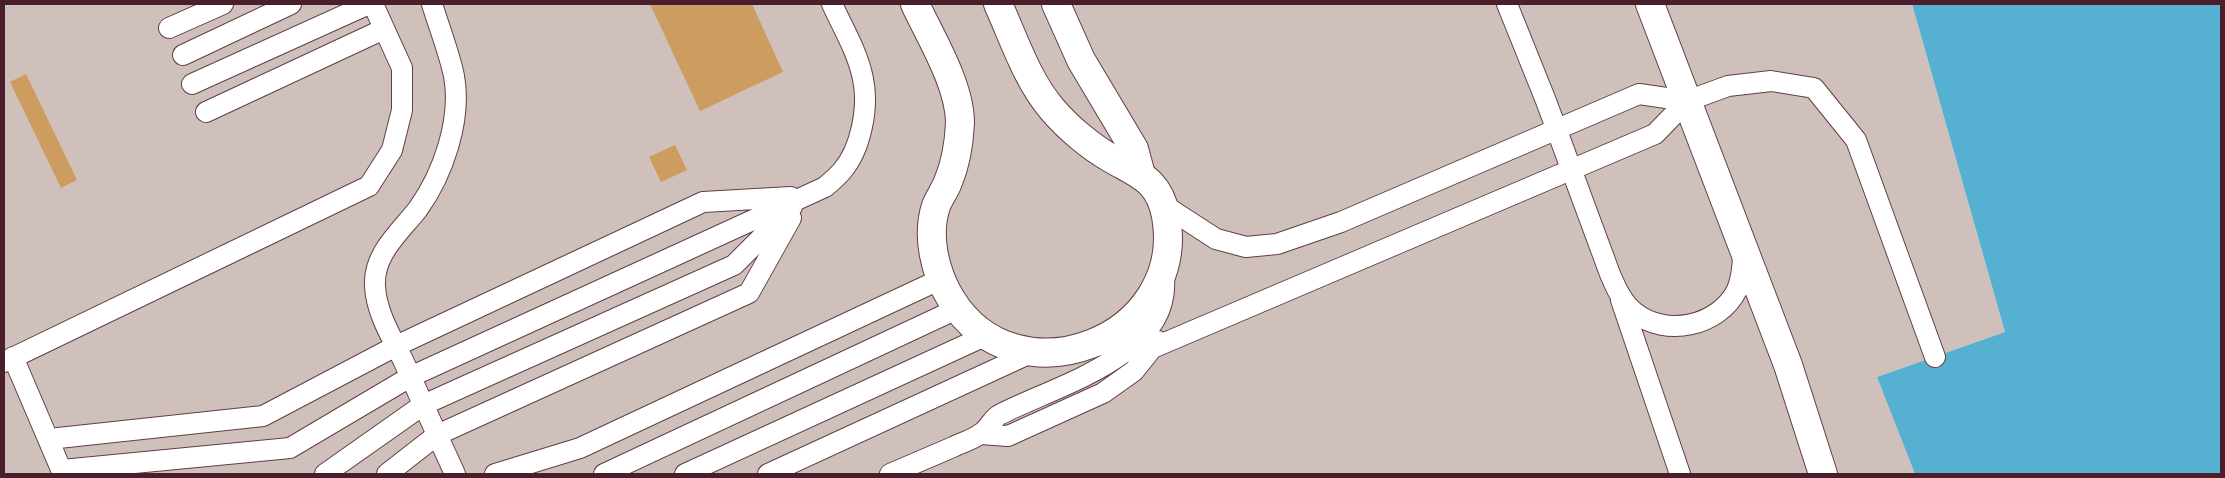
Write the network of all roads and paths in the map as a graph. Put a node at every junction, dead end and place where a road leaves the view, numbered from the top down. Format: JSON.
{"nodes":[{"id":1,"x":223,"y":4,"type":"edge"},
{"id":2,"x":291,"y":4,"type":"edge"},
{"id":3,"x":369,"y":4,"type":"edge"},
{"id":4,"x":373,"y":4,"type":"edge"},
{"id":5,"x":432,"y":4,"type":"edge"},
{"id":6,"x":832,"y":4,"type":"edge"},
{"id":7,"x":916,"y":4,"type":"edge"},
{"id":8,"x":998,"y":4,"type":"edge"},
{"id":9,"x":1056,"y":4,"type":"edge"},
{"id":10,"x":1507,"y":4,"type":"edge"},
{"id":11,"x":1650,"y":4,"type":"edge"},
{"id":12,"x":169,"y":28,"type":"dead end"},
{"id":13,"x":384,"y":29,"type":"junction"},
{"id":14,"x":183,"y":55,"type":"dead end"},
{"id":15,"x":192,"y":84,"type":"dead end"},
{"id":16,"x":1686,"y":101,"type":"junction"},
{"id":17,"x":206,"y":112,"type":"dead end"},
{"id":18,"x":1557,"y":129,"type":"junction"},
{"id":19,"x":1571,"y":169,"type":"junction"},
{"id":20,"x":1141,"y":174,"type":"junction"},
{"id":21,"x":802,"y":196,"type":"junction"},
{"id":22,"x":1162,"y":204,"type":"junction"},
{"id":23,"x":1742,"y":245,"type":"junction"},
{"id":24,"x":1164,"y":277,"type":"junction"},
{"id":25,"x":941,"y":280,"type":"junction"},
{"id":26,"x":1619,"y":296,"type":"junction"},
{"id":27,"x":959,"y":308,"type":"junction"},
{"id":28,"x":987,"y":335,"type":"junction"},
{"id":29,"x":1093,"y":344,"type":"junction"},
{"id":30,"x":396,"y":346,"type":"junction"},
{"id":31,"x":1155,"y":347,"type":"junction"},
{"id":32,"x":1129,"y":349,"type":"junction"},
{"id":33,"x":1033,"y":352,"type":"junction"},
{"id":34,"x":1935,"y":357,"type":"dead end"},
{"id":35,"x":8,"y":360,"type":"edge"},
{"id":36,"x":410,"y":376,"type":"junction"},
{"id":37,"x":423,"y":405,"type":"junction"},
{"id":38,"x":981,"y":434,"type":"junction"},
{"id":39,"x":437,"y":436,"type":"junction"},
{"id":40,"x":49,"y":439,"type":"junction"},
{"id":41,"x":62,"y":472,"type":"edge"},
{"id":42,"x":325,"y":474,"type":"edge"},
{"id":43,"x":387,"y":474,"type":"edge"},
{"id":44,"x":455,"y":474,"type":"edge"},
{"id":45,"x":495,"y":474,"type":"edge"},
{"id":46,"x":604,"y":474,"type":"edge"},
{"id":47,"x":685,"y":474,"type":"edge"},
{"id":48,"x":768,"y":474,"type":"edge"},
{"id":49,"x":890,"y":474,"type":"edge"},
{"id":50,"x":1680,"y":474,"type":"edge"},
{"id":51,"x":1823,"y":474,"type":"edge"}],
"edges":[{"from":1,"to":12,"type":"lane"},
{"from":2,"to":14,"type":"lane"},
{"from":3,"to":15,"type":"lane"},
{"from":4,"to":13,"type":"lane"},
{"from":5,"to":30,"type":"lane"},
{"from":6,"to":21,"type":"lane"},
{"from":7,"to":25,"type":"street"},
{"from":8,"to":20,"type":"street"},
{"from":9,"to":20,"type":"street"},
{"from":10,"to":18,"type":"lane"},
{"from":11,"to":16,"type":"street"},
{"from":13,"to":17,"type":"lane"},
{"from":13,"to":35,"type":"lane"},
{"from":16,"to":18,"type":"lane"},
{"from":16,"to":19,"type":"lane"},
{"from":16,"to":23,"type":"street"},
{"from":16,"to":34,"type":"lane"},
{"from":18,"to":19,"type":"lane"},
{"from":18,"to":22,"type":"lane"},
{"from":19,"to":26,"type":"lane"},
{"from":19,"to":31,"type":"lane"},
{"from":20,"to":22,"type":"street"},
{"from":21,"to":30,"type":"lane"},
{"from":21,"to":36,"type":"lane"},
{"from":21,"to":37,"type":"lane"},
{"from":21,"to":39,"type":"lane"},
{"from":22,"to":24,"type":"street"},
{"from":23,"to":26,"type":"lane"},
{"from":23,"to":51,"type":"street"},
{"from":24,"to":29,"type":"street"},
{"from":24,"to":31,"type":"lane"},
{"from":24,"to":32,"type":"lane"},
{"from":25,"to":27,"type":"street"},
{"from":25,"to":45,"type":"lane"},
{"from":26,"to":50,"type":"lane"},
{"from":27,"to":28,"type":"street"},
{"from":27,"to":46,"type":"lane"},
{"from":28,"to":33,"type":"street"},
{"from":28,"to":47,"type":"lane"},
{"from":29,"to":32,"type":"lane"},
{"from":29,"to":33,"type":"street"},
{"from":30,"to":36,"type":"lane"},
{"from":30,"to":40,"type":"lane"},
{"from":31,"to":32,"type":"lane"},
{"from":31,"to":38,"type":"lane"},
{"from":32,"to":38,"type":"lane"},
{"from":33,"to":48,"type":"lane"},
{"from":35,"to":40,"type":"lane"},
{"from":36,"to":37,"type":"lane"},
{"from":36,"to":41,"type":"lane"},
{"from":37,"to":39,"type":"lane"},
{"from":37,"to":42,"type":"lane"},
{"from":38,"to":49,"type":"lane"},
{"from":39,"to":43,"type":"lane"},
{"from":39,"to":44,"type":"lane"},
{"from":40,"to":41,"type":"lane"}]}
